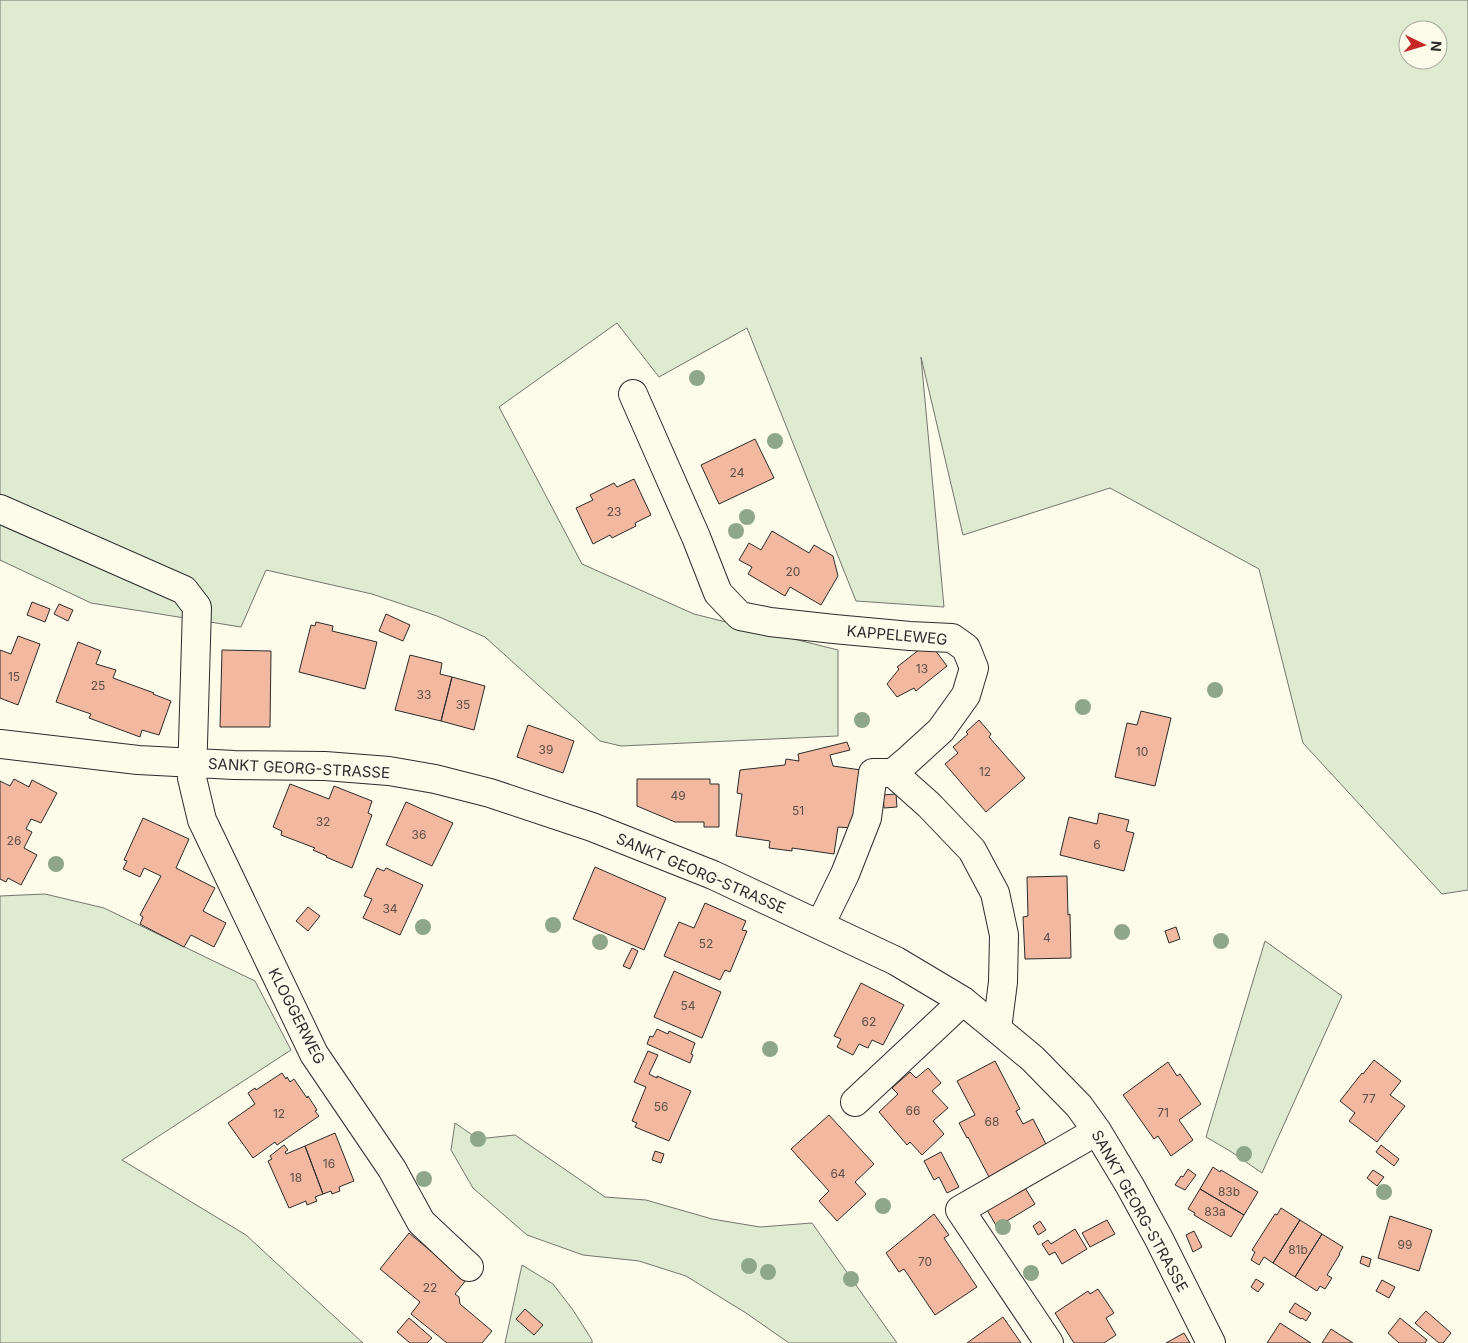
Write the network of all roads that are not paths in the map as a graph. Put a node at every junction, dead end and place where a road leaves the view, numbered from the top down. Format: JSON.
{"nodes":[{"id":1,"x":633,"y":394,"type":"dead end"},
{"id":2,"x":0,"y":509,"type":"edge"},
{"id":3,"x":0,"y":744,"type":"edge"},
{"id":4,"x":192,"y":762,"type":"junction"},
{"id":5,"x":893,"y":772,"type":"junction"},
{"id":6,"x":820,"y":925,"type":"junction"},
{"id":7,"x":963,"y":1001,"type":"junction"},
{"id":8,"x":998,"y":1028,"type":"junction"},
{"id":9,"x":855,"y":1102,"type":"dead end"},
{"id":10,"x":1097,"y":1131,"type":"junction"},
{"id":11,"x":469,"y":1267,"type":"dead end"},
{"id":12,"x":1048,"y":1343,"type":"edge"},
{"id":13,"x":1211,"y":1343,"type":"edge"}],
"edges":[{"from":1,"to":5,"type":"street","name":"KAPPELEWEG"},
{"from":2,"to":4,"type":"street","name":"KLOGGERWEG"},
{"from":3,"to":4,"type":"street","name":"SANKT GEORG-STRASSE"},
{"from":4,"to":6,"type":"street","name":"SANKT GEORG-STRASSE"},
{"from":4,"to":11,"type":"street","name":"KLOGGERWEG"},
{"from":5,"to":6,"type":"street"},
{"from":5,"to":8,"type":"street"},
{"from":6,"to":7,"type":"street","name":"SANKT GEORG-STRASSE"},
{"from":7,"to":8,"type":"street","name":"SANKT GEORG-STRASSE"},
{"from":7,"to":9,"type":"street"},
{"from":8,"to":10,"type":"street","name":"SANKT GEORG-STRASSE"},
{"from":10,"to":12,"type":"street"},
{"from":10,"to":13,"type":"street","name":"SANKT GEORG-STRASSE"}]}
